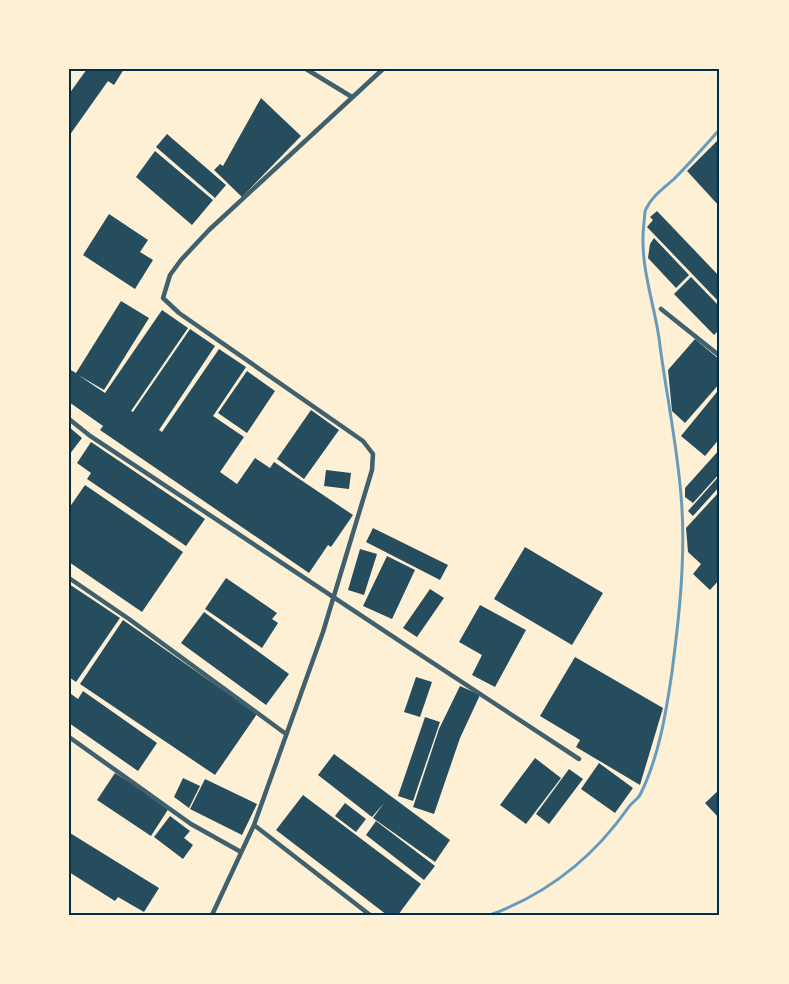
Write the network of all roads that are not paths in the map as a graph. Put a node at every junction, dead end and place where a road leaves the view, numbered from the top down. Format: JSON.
{"nodes":[{"id":1,"x":306,"y":69,"type":"edge"},
{"id":2,"x":383,"y":69,"type":"edge"},
{"id":3,"x":352,"y":97,"type":"junction"},
{"id":4,"x":661,"y":309,"type":"dead end"},
{"id":5,"x":720,"y":356,"type":"edge"},
{"id":6,"x":69,"y":419,"type":"edge"},
{"id":7,"x":69,"y":578,"type":"edge"},
{"id":8,"x":333,"y":597,"type":"junction"},
{"id":9,"x":286,"y":734,"type":"junction"},
{"id":10,"x":69,"y":737,"type":"edge"},
{"id":11,"x":579,"y":759,"type":"dead end"},
{"id":12,"x":254,"y":825,"type":"junction"},
{"id":13,"x":241,"y":852,"type":"junction"},
{"id":14,"x":212,"y":915,"type":"edge"},
{"id":15,"x":370,"y":915,"type":"edge"}],
"edges":[{"from":1,"to":3,"type":"street"},
{"from":2,"to":3,"type":"street"},
{"from":3,"to":8,"type":"street"},
{"from":4,"to":5,"type":"street"},
{"from":6,"to":8,"type":"street"},
{"from":7,"to":9,"type":"street"},
{"from":8,"to":9,"type":"street"},
{"from":8,"to":11,"type":"street"},
{"from":9,"to":12,"type":"street"},
{"from":10,"to":13,"type":"street"},
{"from":12,"to":13,"type":"street"},
{"from":12,"to":15,"type":"street"},
{"from":13,"to":14,"type":"street"}]}
